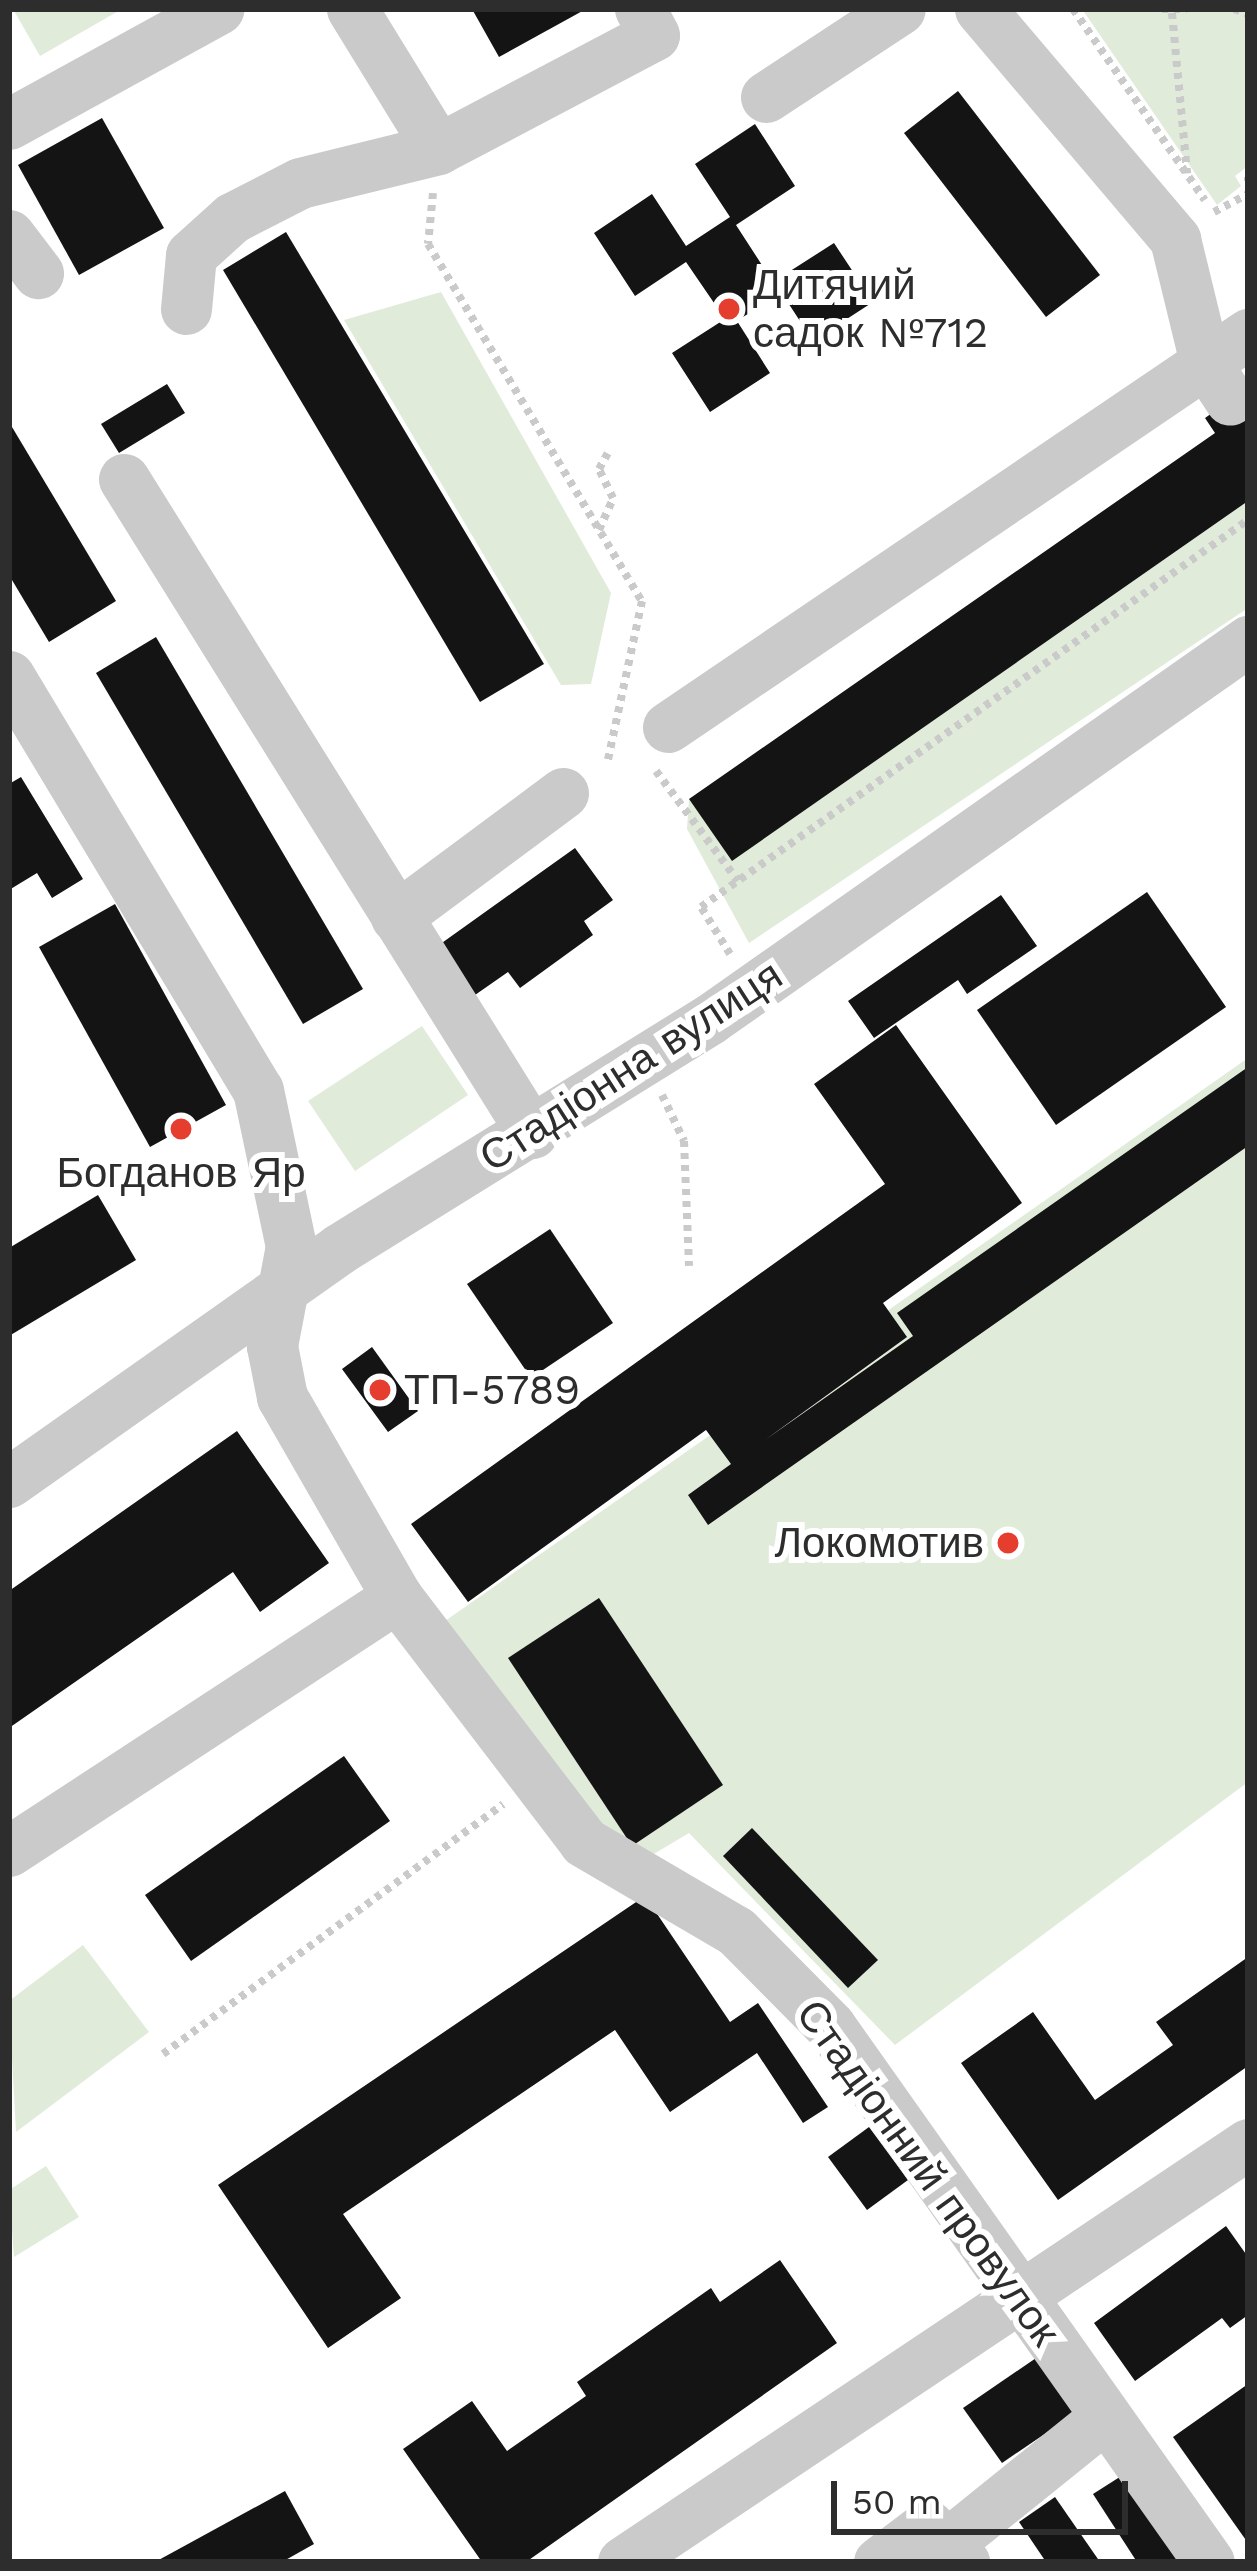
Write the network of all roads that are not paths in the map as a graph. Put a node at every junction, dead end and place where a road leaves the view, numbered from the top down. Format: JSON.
{"nodes":[{"id":1,"x":218,"y":9,"type":"edge"},
{"id":2,"x":352,"y":9,"type":"edge"},
{"id":3,"x":640,"y":9,"type":"edge"},
{"id":4,"x":900,"y":9,"type":"edge"},
{"id":5,"x":980,"y":9,"type":"edge"},
{"id":6,"x":766,"y":97,"type":"dead end"},
{"id":7,"x":9,"y":124,"type":"edge"},
{"id":8,"x":438,"y":149,"type":"junction"},
{"id":9,"x":185,"y":309,"type":"dead end"},
{"id":10,"x":1248,"y":334,"type":"edge"},
{"id":11,"x":1218,"y":381,"type":"junction"},
{"id":12,"x":124,"y":479,"type":"dead end"},
{"id":13,"x":1248,"y":641,"type":"edge"},
{"id":14,"x":9,"y":676,"type":"edge"},
{"id":15,"x":668,"y":727,"type":"dead end"},
{"id":16,"x":563,"y":793,"type":"dead end"},
{"id":17,"x":396,"y":916,"type":"junction"},
{"id":18,"x":532,"y":1133,"type":"junction"},
{"id":19,"x":278,"y":1297,"type":"junction"},
{"id":20,"x":9,"y":1482,"type":"edge"},
{"id":21,"x":397,"y":1597,"type":"junction"},
{"id":22,"x":9,"y":1851,"type":"edge"},
{"id":23,"x":1248,"y":2144,"type":"edge"},
{"id":24,"x":1023,"y":2302,"type":"junction"},
{"id":25,"x":1105,"y":2417,"type":"junction"},
{"id":26,"x":958,"y":2551,"type":"edge"},
{"id":27,"x":623,"y":2562,"type":"edge"},
{"id":28,"x":879,"y":2562,"type":"edge"},
{"id":29,"x":1209,"y":2562,"type":"edge"}],
"edges":[{"from":1,"to":7,"type":"street"},
{"from":2,"to":8,"type":"street"},
{"from":3,"to":8,"type":"street"},
{"from":4,"to":6,"type":"street"},
{"from":5,"to":11,"type":"street"},
{"from":8,"to":9,"type":"street"},
{"from":10,"to":11,"type":"street"},
{"from":11,"to":15,"type":"street"},
{"from":12,"to":17,"type":"street"},
{"from":13,"to":18,"type":"street","name":"Стадіонна вулиця"},
{"from":14,"to":19,"type":"street","name":"Стадіонний провулок"},
{"from":16,"to":17,"type":"street"},
{"from":17,"to":18,"type":"street"},
{"from":18,"to":19,"type":"street","name":"Стадіонна вулиця"},
{"from":19,"to":20,"type":"street","name":"Стадіонна вулиця"},
{"from":19,"to":21,"type":"street","name":"Стадіонний провулок"},
{"from":21,"to":22,"type":"street"},
{"from":21,"to":24,"type":"street","name":"Стадіонний провулок"},
{"from":23,"to":24,"type":"street"},
{"from":24,"to":25,"type":"street","name":"Стадіонний провулок"},
{"from":24,"to":27,"type":"street"},
{"from":25,"to":26,"type":"street"},
{"from":25,"to":29,"type":"street","name":"Стадіонний провулок"},
{"from":26,"to":28,"type":"street"}]}
